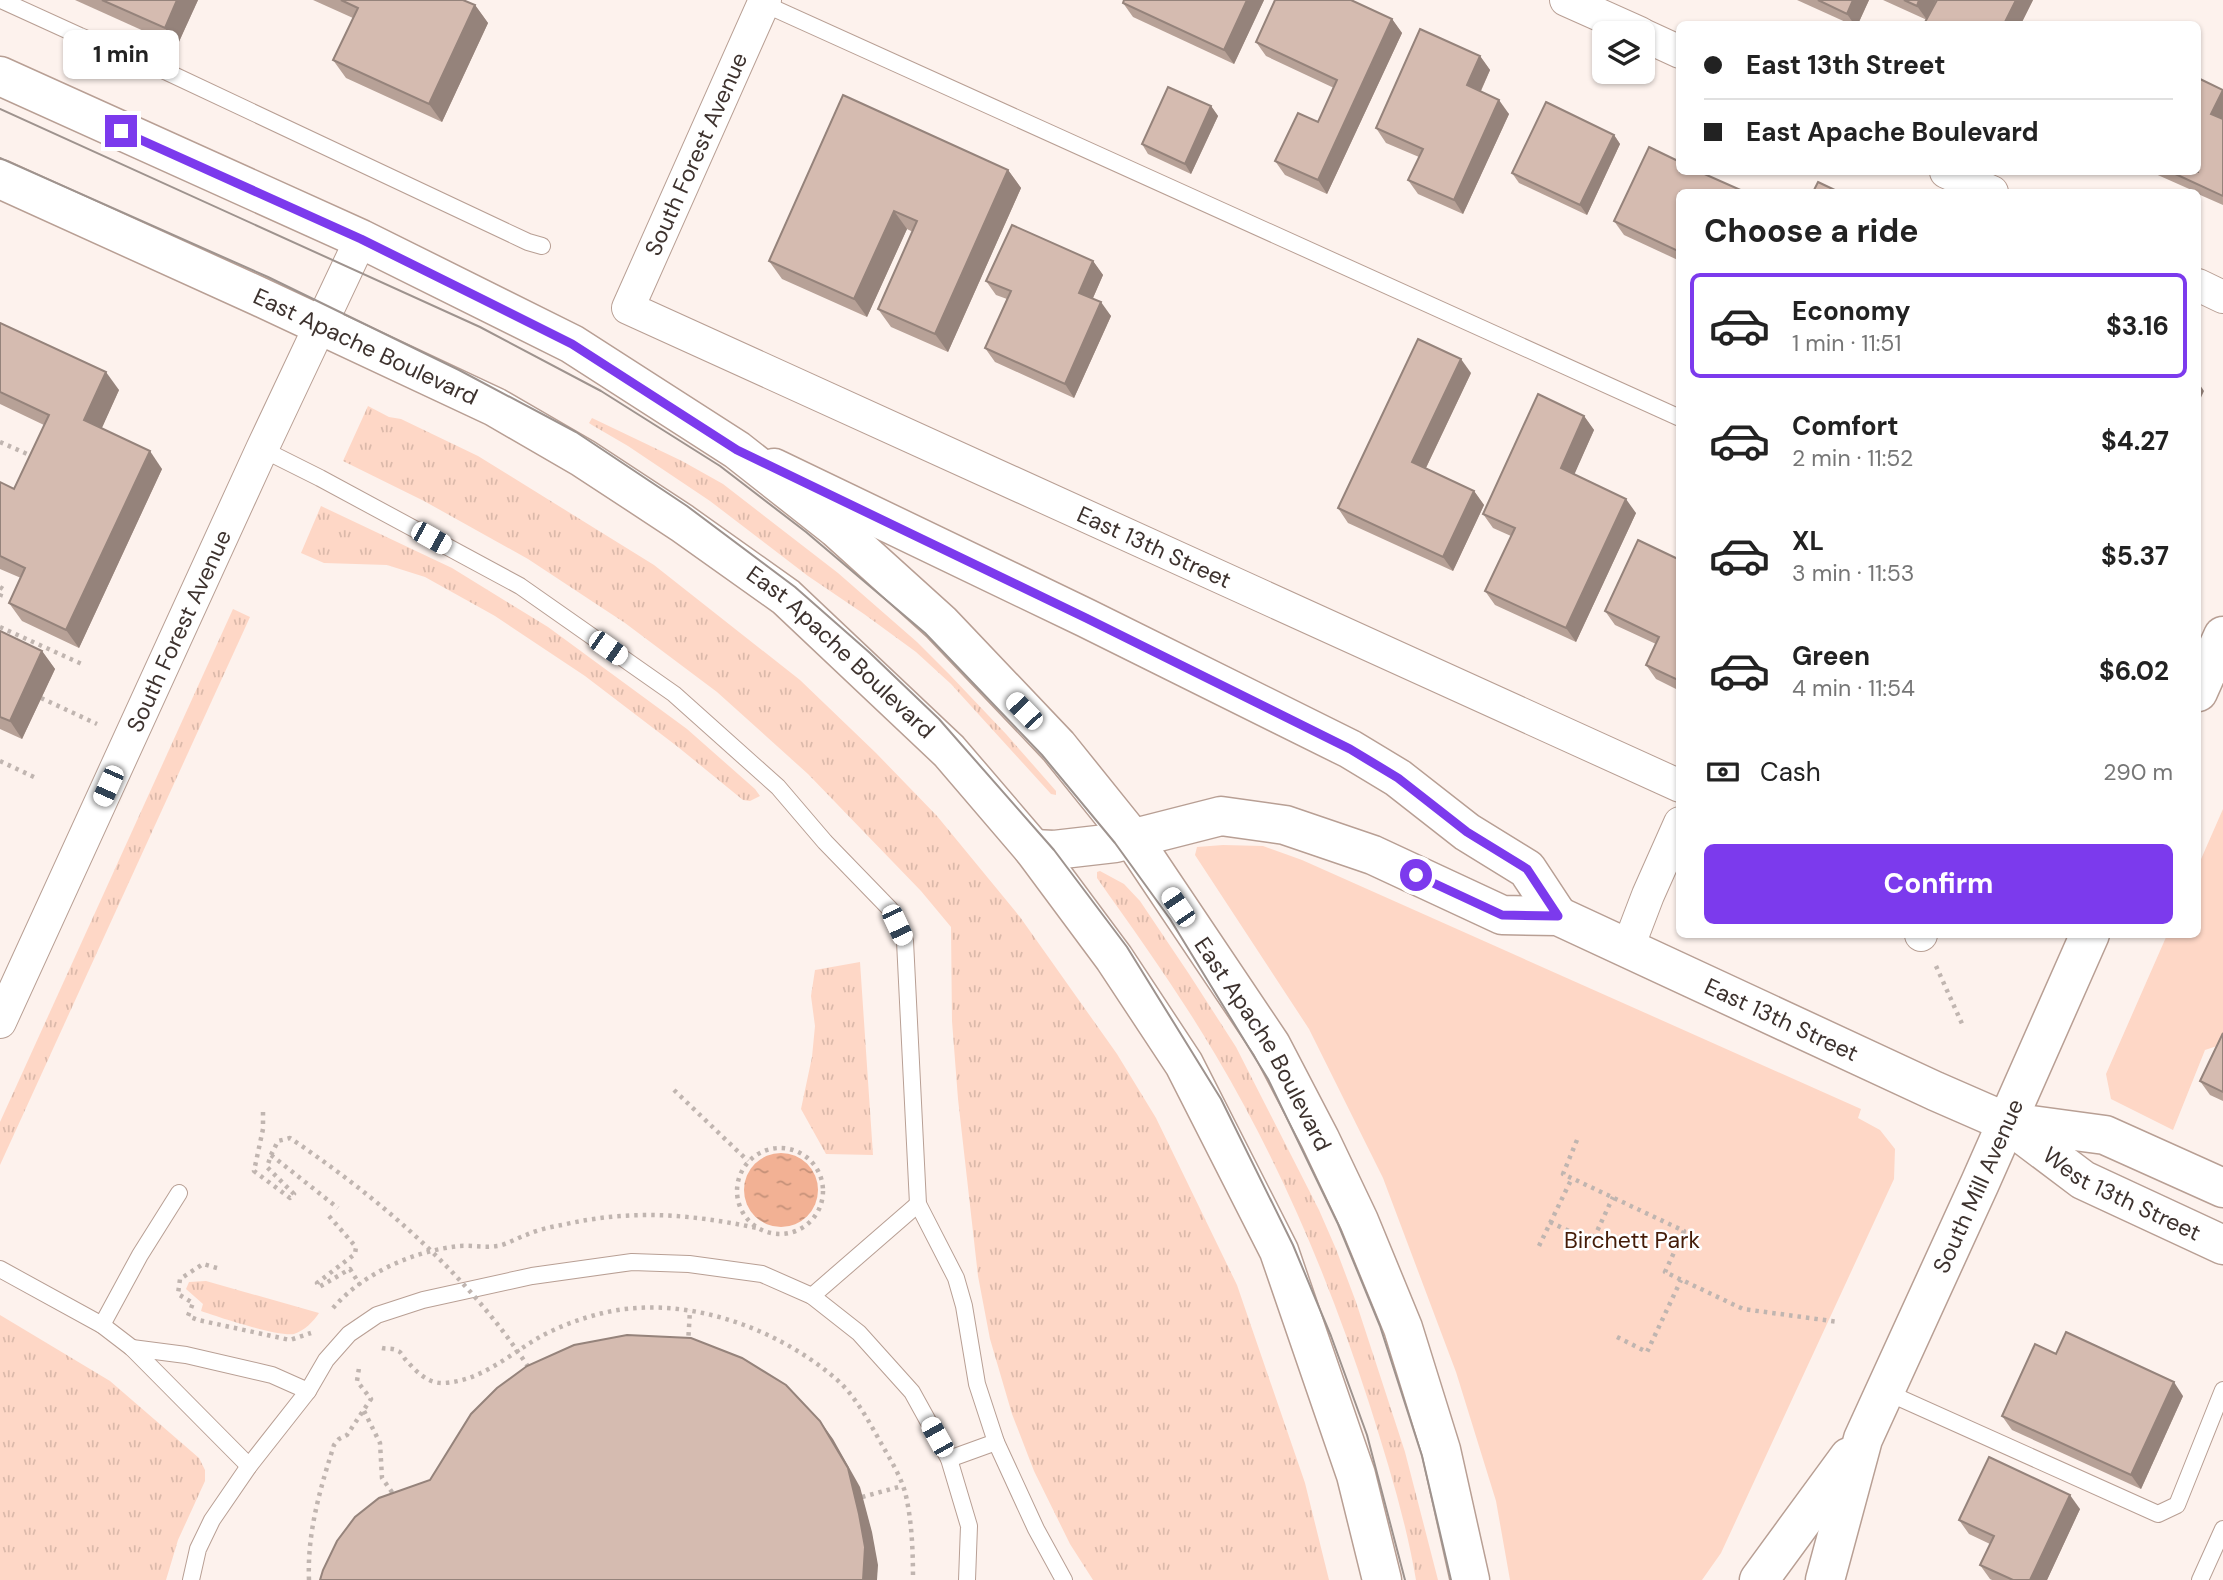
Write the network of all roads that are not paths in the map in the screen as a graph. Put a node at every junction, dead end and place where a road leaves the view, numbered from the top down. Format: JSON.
{"nodes":[{"id":1,"x":1,"y":0,"type":"edge"},
{"id":2,"x":1566,"y":0,"type":"edge"},
{"id":3,"x":761,"y":1,"type":"edge"},
{"id":4,"x":1612,"y":21,"type":"edge"},
{"id":5,"x":1655,"y":40,"type":"edge"},
{"id":6,"x":1676,"y":50,"type":"edge"},
{"id":7,"x":0,"y":76,"type":"edge"},
{"id":8,"x":1952,"y":175,"type":"edge"},
{"id":9,"x":0,"y":179,"type":"edge"},
{"id":10,"x":1985,"y":189,"type":"edge"},
{"id":11,"x":361,"y":239,"type":"junction"},
{"id":12,"x":542,"y":246,"type":"dead end"},
{"id":13,"x":2201,"y":286,"type":"edge"},
{"id":14,"x":2223,"y":297,"type":"edge"},
{"id":15,"x":628,"y":308,"type":"joint"},
{"id":16,"x":319,"y":325,"type":"junction"},
{"id":17,"x":1676,"y":416,"type":"edge"},
{"id":18,"x":261,"y":449,"type":"junction"},
{"id":19,"x":737,"y":450,"type":"junction"},
{"id":20,"x":2211,"y":648,"type":"edge"},
{"id":21,"x":2201,"y":682,"type":"edge"},
{"id":22,"x":1676,"y":784,"type":"edge"},
{"id":23,"x":1676,"y":832,"type":"edge"},
{"id":24,"x":1132,"y":838,"type":"junction"},
{"id":25,"x":1033,"y":849,"type":"junction"},
{"id":26,"x":1558,"y":916,"type":"junction"},
{"id":27,"x":2088,"y":938,"type":"edge"},
{"id":28,"x":1627,"y":950,"type":"junction"},
{"id":29,"x":0,"y":1022,"type":"edge"},
{"id":30,"x":2006,"y":1122,"type":"junction"},
{"id":31,"x":2223,"y":1188,"type":"edge"},
{"id":32,"x":179,"y":1193,"type":"dead end"},
{"id":33,"x":918,"y":1204,"type":"junction"},
{"id":34,"x":2223,"y":1245,"type":"edge"},
{"id":35,"x":0,"y":1269,"type":"edge"},
{"id":36,"x":812,"y":1296,"type":"junction"},
{"id":37,"x":102,"y":1325,"type":"junction"},
{"id":38,"x":132,"y":1348,"type":"junction"},
{"id":39,"x":2223,"y":1390,"type":"edge"},
{"id":40,"x":309,"y":1391,"type":"junction"},
{"id":41,"x":1884,"y":1391,"type":"junction"},
{"id":42,"x":1863,"y":1439,"type":"junction"},
{"id":43,"x":996,"y":1441,"type":"junction"},
{"id":44,"x":949,"y":1459,"type":"junction"},
{"id":45,"x":249,"y":1466,"type":"junction"},
{"id":46,"x":2223,"y":1529,"type":"edge"},
{"id":47,"x":191,"y":1580,"type":"edge"},
{"id":48,"x":967,"y":1580,"type":"edge"},
{"id":49,"x":1064,"y":1580,"type":"edge"},
{"id":50,"x":1382,"y":1580,"type":"edge"},
{"id":51,"x":1470,"y":1580,"type":"edge"},
{"id":52,"x":1759,"y":1580,"type":"edge"},
{"id":53,"x":1825,"y":1580,"type":"edge"},
{"id":54,"x":2200,"y":1580,"type":"edge"}],
"edges":[{"from":1,"to":12,"type":"lane"},
{"from":2,"to":4,"type":"street"},
{"from":3,"to":15,"type":"street","name":"South Forest Avenue"},
{"from":3,"to":17,"type":"lane"},
{"from":5,"to":6,"type":"street"},
{"from":7,"to":11,"type":"main road","name":"East Apache Boulevard"},
{"from":8,"to":10,"type":"street"},
{"from":9,"to":16,"type":"main road","name":"East Apache Boulevard"},
{"from":11,"to":16,"type":"street","name":"South Forest Avenue"},
{"from":11,"to":19,"type":"main road","name":"East Apache Boulevard"},
{"from":13,"to":14,"type":"street"},
{"from":15,"to":22,"type":"street","name":"East 13th Street"},
{"from":16,"to":18,"type":"street","name":"South Forest Avenue"},
{"from":16,"to":25,"type":"main road","name":"East Apache Boulevard"},
{"from":18,"to":29,"type":"street","name":"South Forest Avenue"},
{"from":18,"to":33,"type":"lane"},
{"from":19,"to":24,"type":"main road","name":"East Apache Boulevard"},
{"from":19,"to":26,"type":"main road"},
{"from":20,"to":21,"type":"main road"},
{"from":23,"to":28,"type":"street"},
{"from":24,"to":25,"type":"main road","name":"East 13th Street"},
{"from":24,"to":26,"type":"main road","name":"East 13th Street"},
{"from":24,"to":51,"type":"main road","name":"East Apache Boulevard"},
{"from":25,"to":50,"type":"main road","name":"East Apache Boulevard"},
{"from":26,"to":28,"type":"main road","name":"East 13th Street"},
{"from":27,"to":30,"type":"main road","name":"South Mill Avenue"},
{"from":28,"to":30,"type":"main road","name":"East 13th Street"},
{"from":30,"to":31,"type":"main road","name":"West 13th Street"},
{"from":30,"to":34,"type":"main road","name":"West 13th Street"},
{"from":30,"to":41,"type":"main road","name":"South Mill Avenue"},
{"from":32,"to":37,"type":"lane"},
{"from":33,"to":36,"type":"lane"},
{"from":33,"to":43,"type":"lane"},
{"from":35,"to":37,"type":"lane"},
{"from":36,"to":40,"type":"lane"},
{"from":36,"to":44,"type":"lane"},
{"from":37,"to":38,"type":"lane"},
{"from":38,"to":40,"type":"lane"},
{"from":38,"to":45,"type":"lane"},
{"from":39,"to":41,"type":"lane"},
{"from":40,"to":45,"type":"lane"},
{"from":41,"to":42,"type":"main road","name":"South Mill Avenue"},
{"from":42,"to":52,"type":"main road","name":"South Mill Avenue"},
{"from":42,"to":53,"type":"main road","name":"South Mill Avenue"},
{"from":43,"to":44,"type":"lane"},
{"from":43,"to":49,"type":"lane"},
{"from":44,"to":48,"type":"lane"},
{"from":45,"to":47,"type":"lane"},
{"from":46,"to":54,"type":"lane"}]}
